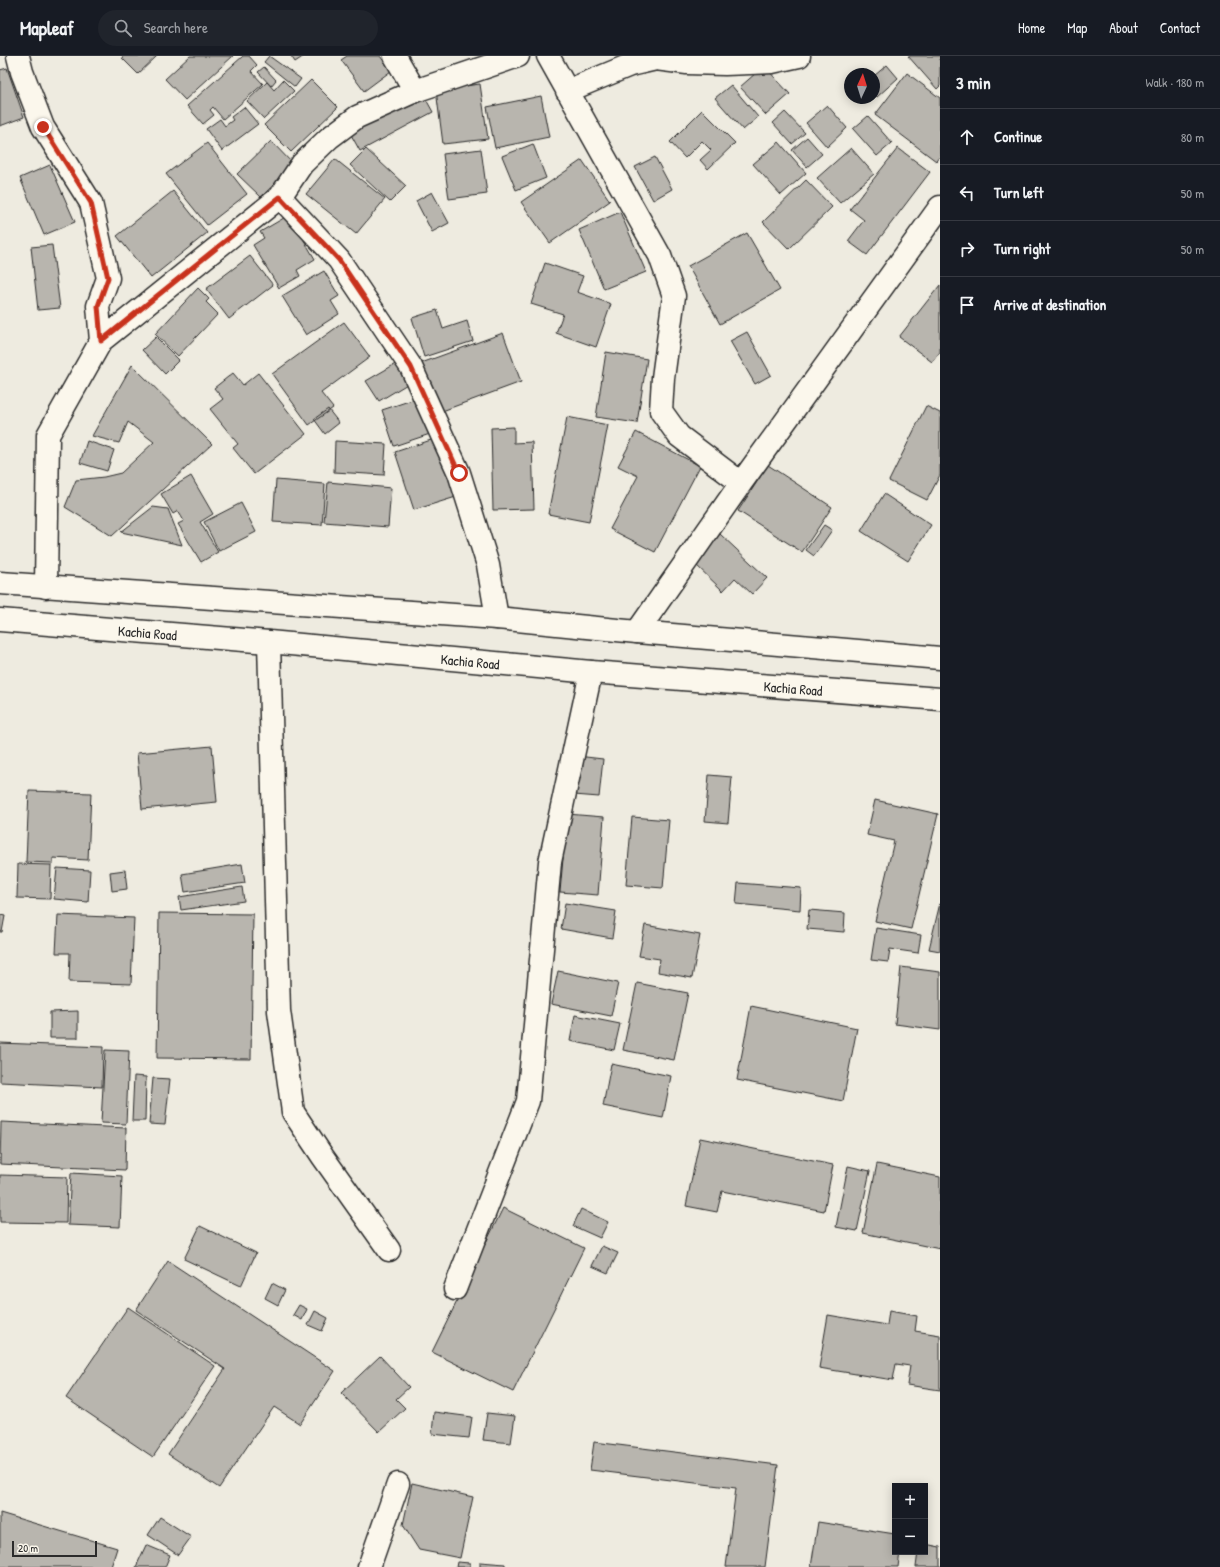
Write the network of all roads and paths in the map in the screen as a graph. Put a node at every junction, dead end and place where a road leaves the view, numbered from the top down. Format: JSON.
{"nodes":[{"id":1,"x":18,"y":56,"type":"edge"},
{"id":2,"x":395,"y":56,"type":"edge"},
{"id":3,"x":518,"y":56,"type":"edge"},
{"id":4,"x":548,"y":56,"type":"edge"},
{"id":5,"x":799,"y":56,"type":"edge"},
{"id":6,"x":415,"y":91,"type":"junction"},
{"id":7,"x":567,"y":91,"type":"junction"},
{"id":8,"x":280,"y":197,"type":"junction"},
{"id":9,"x":940,"y":207,"type":"edge"},
{"id":10,"x":101,"y":341,"type":"junction"},
{"id":11,"x":741,"y":483,"type":"junction"},
{"id":12,"x":0,"y":583,"type":"edge"},
{"id":13,"x":46,"y":586,"type":"junction"},
{"id":14,"x":496,"y":618,"type":"junction"},
{"id":15,"x":0,"y":620,"type":"edge"},
{"id":16,"x":637,"y":632,"type":"junction"},
{"id":17,"x":269,"y":642,"type":"junction"},
{"id":18,"x":940,"y":658,"type":"edge"},
{"id":19,"x":591,"y":672,"type":"junction"},
{"id":20,"x":940,"y":699,"type":"edge"},
{"id":21,"x":389,"y":1250,"type":"dead end"},
{"id":22,"x":455,"y":1289,"type":"dead end"},
{"id":23,"x":398,"y":1484,"type":"dead end"},
{"id":24,"x":369,"y":1567,"type":"edge"}],
"edges":[{"from":1,"to":10,"type":"main road"},
{"from":2,"to":6,"type":"main road"},
{"from":3,"to":6,"type":"main road"},
{"from":4,"to":7,"type":"main road"},
{"from":5,"to":7,"type":"main road"},
{"from":6,"to":8,"type":"main road"},
{"from":7,"to":11,"type":"main road"},
{"from":8,"to":10,"type":"main road"},
{"from":8,"to":14,"type":"main road"},
{"from":9,"to":11,"type":"main road"},
{"from":10,"to":13,"type":"main road"},
{"from":11,"to":16,"type":"main road"},
{"from":12,"to":13,"type":"main road"},
{"from":13,"to":14,"type":"main road"},
{"from":14,"to":16,"type":"main road"},
{"from":15,"to":17,"type":"main road","name":"Kachia Road"},
{"from":16,"to":18,"type":"main road"},
{"from":17,"to":19,"type":"main road","name":"Kachia Road"},
{"from":17,"to":21,"type":"main road"},
{"from":19,"to":20,"type":"main road","name":"Kachia Road"},
{"from":19,"to":22,"type":"main road"},
{"from":23,"to":24,"type":"main road"}]}
